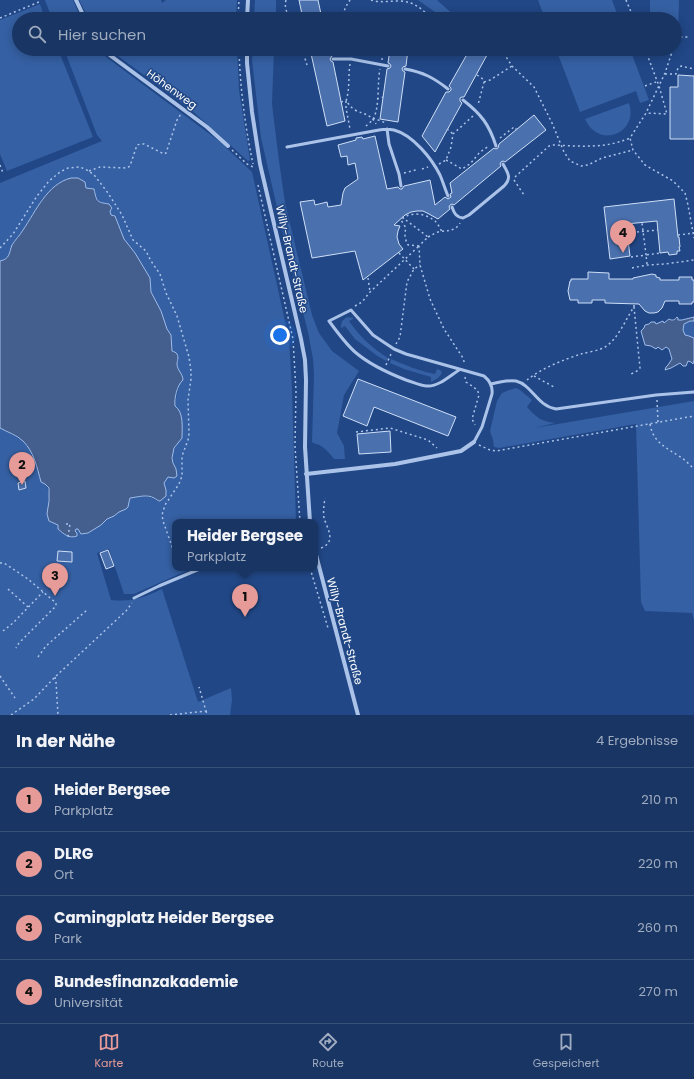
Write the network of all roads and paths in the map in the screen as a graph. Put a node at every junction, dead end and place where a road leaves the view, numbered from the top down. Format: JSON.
{"nodes":[{"id":1,"x":76,"y":0,"type":"edge"},
{"id":2,"x":239,"y":0,"type":"edge"},
{"id":3,"x":248,"y":0,"type":"edge"},
{"id":4,"x":286,"y":0,"type":"edge"},
{"id":5,"x":350,"y":0,"type":"edge"},
{"id":6,"x":371,"y":0,"type":"edge"},
{"id":7,"x":626,"y":0,"type":"edge"},
{"id":8,"x":39,"y":2,"type":"dead end"},
{"id":9,"x":15,"y":12,"type":"edge"},
{"id":10,"x":82,"y":12,"type":"edge"},
{"id":11,"x":238,"y":12,"type":"edge"},
{"id":12,"x":247,"y":12,"type":"edge"},
{"id":13,"x":287,"y":12,"type":"edge"},
{"id":14,"x":344,"y":12,"type":"edge"},
{"id":15,"x":425,"y":12,"type":"edge"},
{"id":16,"x":631,"y":12,"type":"edge"},
{"id":17,"x":12,"y":13,"type":"edge"},
{"id":18,"x":0,"y":18,"type":"edge"},
{"id":19,"x":682,"y":37,"type":"edge"},
{"id":20,"x":689,"y":37,"type":"dead end"},
{"id":21,"x":111,"y":56,"type":"edge"},
{"id":22,"x":239,"y":56,"type":"edge"},
{"id":23,"x":247,"y":56,"type":"edge"},
{"id":24,"x":304,"y":56,"type":"edge"},
{"id":25,"x":382,"y":56,"type":"edge"},
{"id":26,"x":506,"y":56,"type":"edge"},
{"id":27,"x":648,"y":56,"type":"edge"},
{"id":28,"x":670,"y":56,"type":"edge"},
{"id":29,"x":333,"y":59,"type":"dead end"},
{"id":30,"x":350,"y":59,"type":"junction"},
{"id":31,"x":307,"y":65,"type":"dead end"},
{"id":32,"x":381,"y":65,"type":"junction"},
{"id":33,"x":388,"y":66,"type":"dead end"},
{"id":34,"x":512,"y":66,"type":"junction"},
{"id":35,"x":405,"y":68,"type":"dead end"},
{"id":36,"x":694,"y":69,"type":"edge"},
{"id":37,"x":664,"y":74,"type":"junction"},
{"id":38,"x":477,"y":75,"type":"dead end"},
{"id":39,"x":378,"y":78,"type":"dead end"},
{"id":40,"x":484,"y":82,"type":"junction"},
{"id":41,"x":657,"y":82,"type":"junction"},
{"id":42,"x":645,"y":86,"type":"dead end"},
{"id":43,"x":658,"y":86,"type":"junction"},
{"id":44,"x":448,"y":89,"type":"dead end"},
{"id":45,"x":383,"y":97,"type":"dead end"},
{"id":46,"x":377,"y":99,"type":"junction"},
{"id":47,"x":463,"y":100,"type":"dead end"},
{"id":48,"x":346,"y":101,"type":"junction"},
{"id":49,"x":341,"y":102,"type":"dead end"},
{"id":50,"x":184,"y":109,"type":"junction"},
{"id":51,"x":476,"y":111,"type":"junction"},
{"id":52,"x":646,"y":113,"type":"junction"},
{"id":53,"x":373,"y":118,"type":"junction"},
{"id":54,"x":468,"y":121,"type":"dead end"},
{"id":55,"x":387,"y":129,"type":"junction"},
{"id":56,"x":447,"y":129,"type":"dead end"},
{"id":57,"x":379,"y":130,"type":"junction"},
{"id":58,"x":516,"y":130,"type":"dead end"},
{"id":59,"x":359,"y":133,"type":"junction"},
{"id":60,"x":453,"y":134,"type":"junction"},
{"id":61,"x":352,"y":135,"type":"junction"},
{"id":62,"x":630,"y":138,"type":"junction"},
{"id":63,"x":495,"y":144,"type":"junction"},
{"id":64,"x":228,"y":146,"type":"joint"},
{"id":65,"x":561,"y":146,"type":"junction"},
{"id":66,"x":287,"y":147,"type":"dead end"},
{"id":67,"x":633,"y":150,"type":"junction"},
{"id":68,"x":446,"y":160,"type":"junction"},
{"id":69,"x":503,"y":164,"type":"dead end"},
{"id":70,"x":0,"y":165,"type":"edge"},
{"id":71,"x":434,"y":166,"type":"junction"},
{"id":72,"x":462,"y":169,"type":"junction"},
{"id":73,"x":416,"y":170,"type":"dead end"},
{"id":74,"x":89,"y":171,"type":"junction"},
{"id":75,"x":465,"y":171,"type":"dead end"},
{"id":76,"x":3,"y":173,"type":"dead end"},
{"id":77,"x":404,"y":173,"type":"dead end"},
{"id":78,"x":257,"y":181,"type":"dead end"},
{"id":79,"x":402,"y":186,"type":"dead end"},
{"id":80,"x":524,"y":195,"type":"dead end"},
{"id":81,"x":448,"y":196,"type":"dead end"},
{"id":82,"x":452,"y":207,"type":"dead end"},
{"id":83,"x":461,"y":217,"type":"junction"},
{"id":84,"x":403,"y":218,"type":"junction"},
{"id":85,"x":642,"y":222,"type":"dead end"},
{"id":86,"x":658,"y":230,"type":"dead end"},
{"id":87,"x":442,"y":232,"type":"junction"},
{"id":88,"x":643,"y":232,"type":"junction"},
{"id":89,"x":694,"y":233,"type":"edge"},
{"id":90,"x":627,"y":234,"type":"dead end"},
{"id":91,"x":678,"y":235,"type":"dead end"},
{"id":92,"x":428,"y":237,"type":"junction"},
{"id":93,"x":694,"y":238,"type":"edge"},
{"id":94,"x":419,"y":246,"type":"junction"},
{"id":95,"x":0,"y":248,"type":"edge"},
{"id":96,"x":399,"y":253,"type":"dead end"},
{"id":97,"x":660,"y":253,"type":"dead end"},
{"id":98,"x":646,"y":255,"type":"junction"},
{"id":99,"x":631,"y":257,"type":"dead end"},
{"id":100,"x":405,"y":259,"type":"junction"},
{"id":101,"x":694,"y":260,"type":"edge"},
{"id":102,"x":647,"y":265,"type":"junction"},
{"id":103,"x":420,"y":266,"type":"junction"},
{"id":104,"x":632,"y":268,"type":"dead end"},
{"id":105,"x":414,"y":269,"type":"junction"},
{"id":106,"x":368,"y":278,"type":"dead end"},
{"id":107,"x":370,"y":292,"type":"junction"},
{"id":108,"x":634,"y":303,"type":"dead end"},
{"id":109,"x":634,"y":307,"type":"junction"},
{"id":110,"x":351,"y":310,"type":"junction"},
{"id":111,"x":394,"y":349,"type":"junction"},
{"id":112,"x":384,"y":370,"type":"junction"},
{"id":113,"x":459,"y":370,"type":"junction"},
{"id":114,"x":465,"y":371,"type":"junction"},
{"id":115,"x":629,"y":375,"type":"dead end"},
{"id":116,"x":534,"y":376,"type":"junction"},
{"id":117,"x":491,"y":384,"type":"junction"},
{"id":118,"x":523,"y":384,"type":"junction"},
{"id":119,"x":554,"y":387,"type":"dead end"},
{"id":120,"x":694,"y":392,"type":"edge"},
{"id":121,"x":656,"y":394,"type":"junction"},
{"id":122,"x":694,"y":416,"type":"edge"},
{"id":123,"x":658,"y":422,"type":"junction"},
{"id":124,"x":650,"y":424,"type":"junction"},
{"id":125,"x":476,"y":428,"type":"dead end"},
{"id":126,"x":356,"y":432,"type":"dead end"},
{"id":127,"x":474,"y":442,"type":"junction"},
{"id":128,"x":441,"y":455,"type":"junction"},
{"id":129,"x":694,"y":469,"type":"edge"},
{"id":130,"x":306,"y":474,"type":"junction"},
{"id":131,"x":325,"y":498,"type":"dead end"},
{"id":132,"x":300,"y":519,"type":"edge"},
{"id":133,"x":310,"y":519,"type":"edge"},
{"id":134,"x":66,"y":524,"type":"dead end"},
{"id":135,"x":68,"y":537,"type":"dead end"},
{"id":136,"x":172,"y":546,"type":"edge"},
{"id":137,"x":318,"y":550,"type":"edge"},
{"id":138,"x":318,"y":554,"type":"edge"},
{"id":139,"x":0,"y":563,"type":"edge"},
{"id":140,"x":195,"y":571,"type":"edge"},
{"id":141,"x":8,"y":589,"type":"dead end"},
{"id":142,"x":43,"y":592,"type":"junction"},
{"id":143,"x":134,"y":598,"type":"joint"},
{"id":144,"x":28,"y":607,"type":"junction"},
{"id":145,"x":87,"y":610,"type":"dead end"},
{"id":146,"x":3,"y":631,"type":"dead end"},
{"id":147,"x":16,"y":648,"type":"dead end"},
{"id":148,"x":38,"y":657,"type":"dead end"},
{"id":149,"x":0,"y":676,"type":"edge"},
{"id":150,"x":55,"y":677,"type":"junction"},
{"id":151,"x":199,"y":688,"type":"dead end"},
{"id":152,"x":15,"y":698,"type":"dead end"},
{"id":153,"x":206,"y":710,"type":"junction"},
{"id":154,"x":11,"y":715,"type":"edge"},
{"id":155,"x":58,"y":715,"type":"edge"},
{"id":156,"x":170,"y":715,"type":"edge"},
{"id":157,"x":206,"y":715,"type":"edge"},
{"id":158,"x":358,"y":715,"type":"edge"}],
"edges":[{"from":1,"to":10,"type":"street"},
{"from":2,"to":11,"type":"path"},
{"from":3,"to":12,"type":"street"},
{"from":4,"to":13,"type":"path"},
{"from":5,"to":14,"type":"path"},
{"from":6,"to":15,"type":"path"},
{"from":7,"to":16,"type":"path"},
{"from":8,"to":9,"type":"path"},
{"from":17,"to":18,"type":"path"},
{"from":19,"to":20,"type":"path"},
{"from":21,"to":50,"type":"street","name":"Höhenweg"},
{"from":22,"to":64,"type":"path"},
{"from":23,"to":130,"type":"street","name":"Willy-Brandt-Straße"},
{"from":24,"to":31,"type":"path"},
{"from":25,"to":32,"type":"path"},
{"from":26,"to":34,"type":"path"},
{"from":27,"to":41,"type":"path"},
{"from":28,"to":37,"type":"path"},
{"from":29,"to":30,"type":"lane"},
{"from":30,"to":32,"type":"lane"},
{"from":30,"to":48,"type":"path"},
{"from":32,"to":33,"type":"lane"},
{"from":34,"to":40,"type":"path"},
{"from":34,"to":65,"type":"path"},
{"from":35,"to":44,"type":"lane"},
{"from":36,"to":37,"type":"path"},
{"from":37,"to":43,"type":"path"},
{"from":38,"to":40,"type":"path"},
{"from":39,"to":46,"type":"path"},
{"from":40,"to":51,"type":"path"},
{"from":41,"to":42,"type":"path"},
{"from":41,"to":43,"type":"path"},
{"from":43,"to":52,"type":"path"},
{"from":43,"to":52,"type":"path"},
{"from":45,"to":46,"type":"path"},
{"from":46,"to":53,"type":"path"},
{"from":47,"to":51,"type":"lane"},
{"from":48,"to":49,"type":"path"},
{"from":48,"to":53,"type":"path"},
{"from":48,"to":61,"type":"path"},
{"from":50,"to":64,"type":"street","name":"Höhenweg"},
{"from":50,"to":74,"type":"path"},
{"from":51,"to":63,"type":"lane"},
{"from":52,"to":62,"type":"path"},
{"from":53,"to":57,"type":"path"},
{"from":53,"to":59,"type":"path"},
{"from":54,"to":60,"type":"path"},
{"from":55,"to":57,"type":"lane"},
{"from":55,"to":71,"type":"lane"},
{"from":55,"to":79,"type":"lane"},
{"from":56,"to":60,"type":"path"},
{"from":57,"to":59,"type":"lane"},
{"from":58,"to":63,"type":"path"},
{"from":59,"to":61,"type":"lane"},
{"from":60,"to":68,"type":"path"},
{"from":61,"to":66,"type":"lane"},
{"from":62,"to":65,"type":"path"},
{"from":62,"to":67,"type":"path"},
{"from":63,"to":72,"type":"path"},
{"from":65,"to":67,"type":"path"},
{"from":65,"to":80,"type":"path"},
{"from":67,"to":89,"type":"path"},
{"from":68,"to":71,"type":"path"},
{"from":68,"to":72,"type":"path"},
{"from":69,"to":83,"type":"lane"},
{"from":70,"to":76,"type":"path"},
{"from":71,"to":81,"type":"lane"},
{"from":72,"to":75,"type":"path"},
{"from":73,"to":77,"type":"path"},
{"from":74,"to":95,"type":"path"},
{"from":74,"to":136,"type":"path"},
{"from":78,"to":132,"type":"path"},
{"from":82,"to":83,"type":"lane"},
{"from":83,"to":87,"type":"path"},
{"from":84,"to":87,"type":"path"},
{"from":84,"to":92,"type":"path"},
{"from":84,"to":94,"type":"path"},
{"from":85,"to":88,"type":"path"},
{"from":86,"to":88,"type":"path"},
{"from":87,"to":92,"type":"path"},
{"from":88,"to":90,"type":"path"},
{"from":88,"to":98,"type":"path"},
{"from":89,"to":91,"type":"path"},
{"from":89,"to":93,"type":"path"},
{"from":92,"to":94,"type":"path"},
{"from":94,"to":100,"type":"path"},
{"from":94,"to":103,"type":"path"},
{"from":96,"to":100,"type":"path"},
{"from":97,"to":98,"type":"path"},
{"from":98,"to":99,"type":"path"},
{"from":98,"to":102,"type":"path"},
{"from":100,"to":105,"type":"path"},
{"from":100,"to":107,"type":"path"},
{"from":101,"to":102,"type":"path"},
{"from":102,"to":104,"type":"path"},
{"from":103,"to":105,"type":"path"},
{"from":103,"to":114,"type":"path"},
{"from":105,"to":111,"type":"path"},
{"from":106,"to":107,"type":"path"},
{"from":107,"to":110,"type":"path"},
{"from":108,"to":109,"type":"path"},
{"from":109,"to":115,"type":"path"},
{"from":109,"to":116,"type":"path"},
{"from":110,"to":111,"type":"lane"},
{"from":110,"to":112,"type":"lane"},
{"from":111,"to":112,"type":"path"},
{"from":111,"to":113,"type":"lane"},
{"from":112,"to":113,"type":"lane"},
{"from":113,"to":114,"type":"lane"},
{"from":114,"to":117,"type":"lane"},
{"from":114,"to":125,"type":"path"},
{"from":116,"to":118,"type":"path"},
{"from":116,"to":119,"type":"path"},
{"from":117,"to":118,"type":"lane"},
{"from":117,"to":127,"type":"lane"},
{"from":118,"to":121,"type":"lane"},
{"from":120,"to":121,"type":"lane"},
{"from":121,"to":123,"type":"path"},
{"from":122,"to":123,"type":"path"},
{"from":123,"to":124,"type":"path"},
{"from":124,"to":127,"type":"path"},
{"from":124,"to":129,"type":"path"},
{"from":126,"to":128,"type":"path"},
{"from":127,"to":128,"type":"street"},
{"from":128,"to":130,"type":"street"},
{"from":130,"to":133,"type":"street","name":"Willy-Brandt-Straße"},
{"from":131,"to":137,"type":"path"},
{"from":134,"to":135,"type":"path"},
{"from":138,"to":158,"type":"street","name":"Willy-Brandt-Straße"},
{"from":139,"to":142,"type":"path"},
{"from":140,"to":143,"type":"lane"},
{"from":141,"to":144,"type":"path"},
{"from":142,"to":144,"type":"path"},
{"from":142,"to":147,"type":"path"},
{"from":143,"to":150,"type":"path"},
{"from":144,"to":146,"type":"path"},
{"from":145,"to":148,"type":"path"},
{"from":149,"to":152,"type":"path"},
{"from":150,"to":154,"type":"path"},
{"from":150,"to":155,"type":"path"},
{"from":151,"to":153,"type":"path"},
{"from":153,"to":156,"type":"path"},
{"from":153,"to":157,"type":"path"}]}
